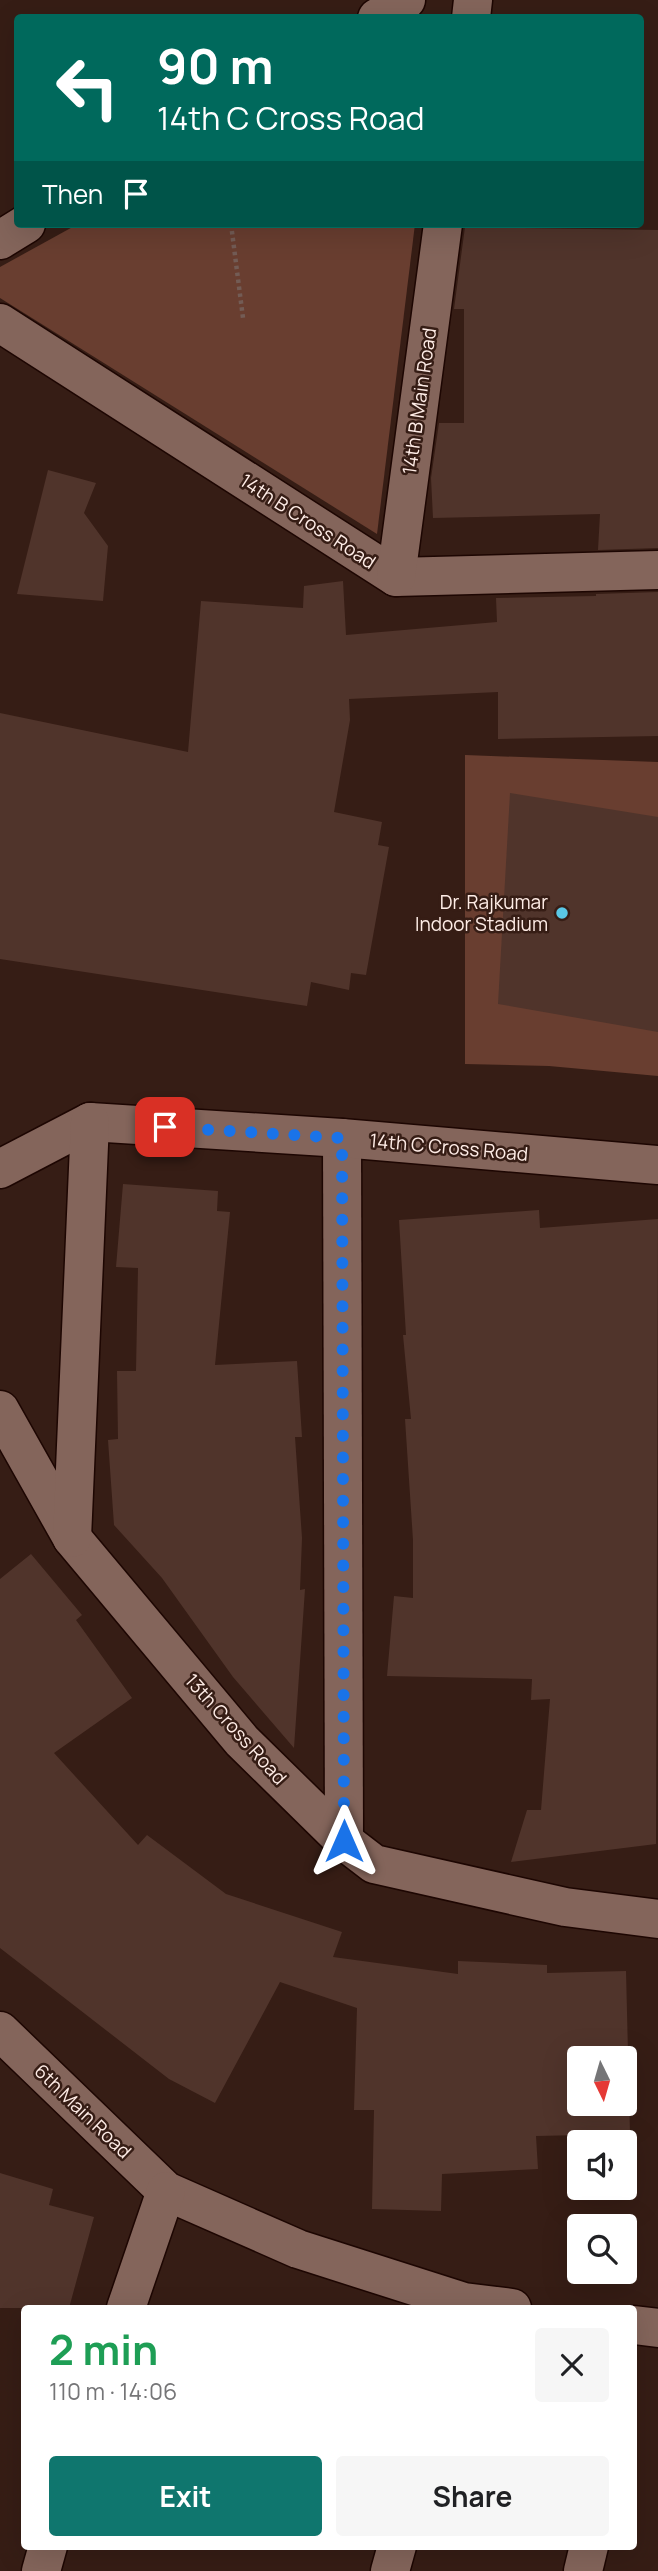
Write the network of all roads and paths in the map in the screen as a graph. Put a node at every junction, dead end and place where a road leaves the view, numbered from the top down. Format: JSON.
{"nodes":[{"id":1,"x":406,"y":0,"type":"edge"},
{"id":2,"x":383,"y":14,"type":"edge"},
{"id":3,"x":20,"y":228,"type":"edge"},
{"id":4,"x":232,"y":228,"type":"edge"},
{"id":5,"x":442,"y":228,"type":"edge"},
{"id":6,"x":0,"y":240,"type":"edge"},
{"id":7,"x":243,"y":318,"type":"dead end"},
{"id":8,"x":0,"y":323,"type":"edge"},
{"id":9,"x":658,"y":570,"type":"edge"},
{"id":10,"x":396,"y":578,"type":"junction"},
{"id":11,"x":89,"y":1122,"type":"junction"},
{"id":12,"x":342,"y":1138,"type":"junction"},
{"id":13,"x":658,"y":1165,"type":"edge"},
{"id":14,"x":0,"y":1169,"type":"edge"},
{"id":15,"x":0,"y":1410,"type":"edge"},
{"id":16,"x":72,"y":1538,"type":"junction"},
{"id":17,"x":344,"y":1841,"type":"junction"},
{"id":18,"x":658,"y":1919,"type":"edge"},
{"id":19,"x":0,"y":2031,"type":"edge"},
{"id":20,"x":166,"y":2191,"type":"junction"},
{"id":21,"x":127,"y":2305,"type":"edge"},
{"id":22,"x":463,"y":2305,"type":"edge"},
{"id":23,"x":47,"y":2550,"type":"edge"},
{"id":24,"x":396,"y":2550,"type":"edge"},
{"id":25,"x":588,"y":2550,"type":"edge"},
{"id":26,"x":41,"y":2571,"type":"edge"},
{"id":27,"x":390,"y":2571,"type":"edge"},
{"id":28,"x":583,"y":2571,"type":"edge"}],
"edges":[{"from":1,"to":2,"type":"street"},
{"from":3,"to":6,"type":"street"},
{"from":4,"to":7,"type":"path"},
{"from":5,"to":10,"type":"street","name":"14th B Main Road"},
{"from":8,"to":10,"type":"street","name":"14th B Cross Road"},
{"from":9,"to":10,"type":"street","name":"14th B Cross Road"},
{"from":11,"to":12,"type":"street","name":"14th C Cross Road"},
{"from":11,"to":14,"type":"street"},
{"from":11,"to":16,"type":"street"},
{"from":12,"to":13,"type":"street","name":"14th C Cross Road"},
{"from":12,"to":17,"type":"street"},
{"from":15,"to":16,"type":"street","name":"13th Cross Road"},
{"from":16,"to":17,"type":"street","name":"13th Cross Road"},
{"from":17,"to":18,"type":"street","name":"13th Cross Road"},
{"from":19,"to":20,"type":"street","name":"6th Main Road"},
{"from":20,"to":21,"type":"street"},
{"from":20,"to":22,"type":"street"},
{"from":23,"to":26,"type":"street"},
{"from":24,"to":27,"type":"street"},
{"from":25,"to":28,"type":"street"}]}
